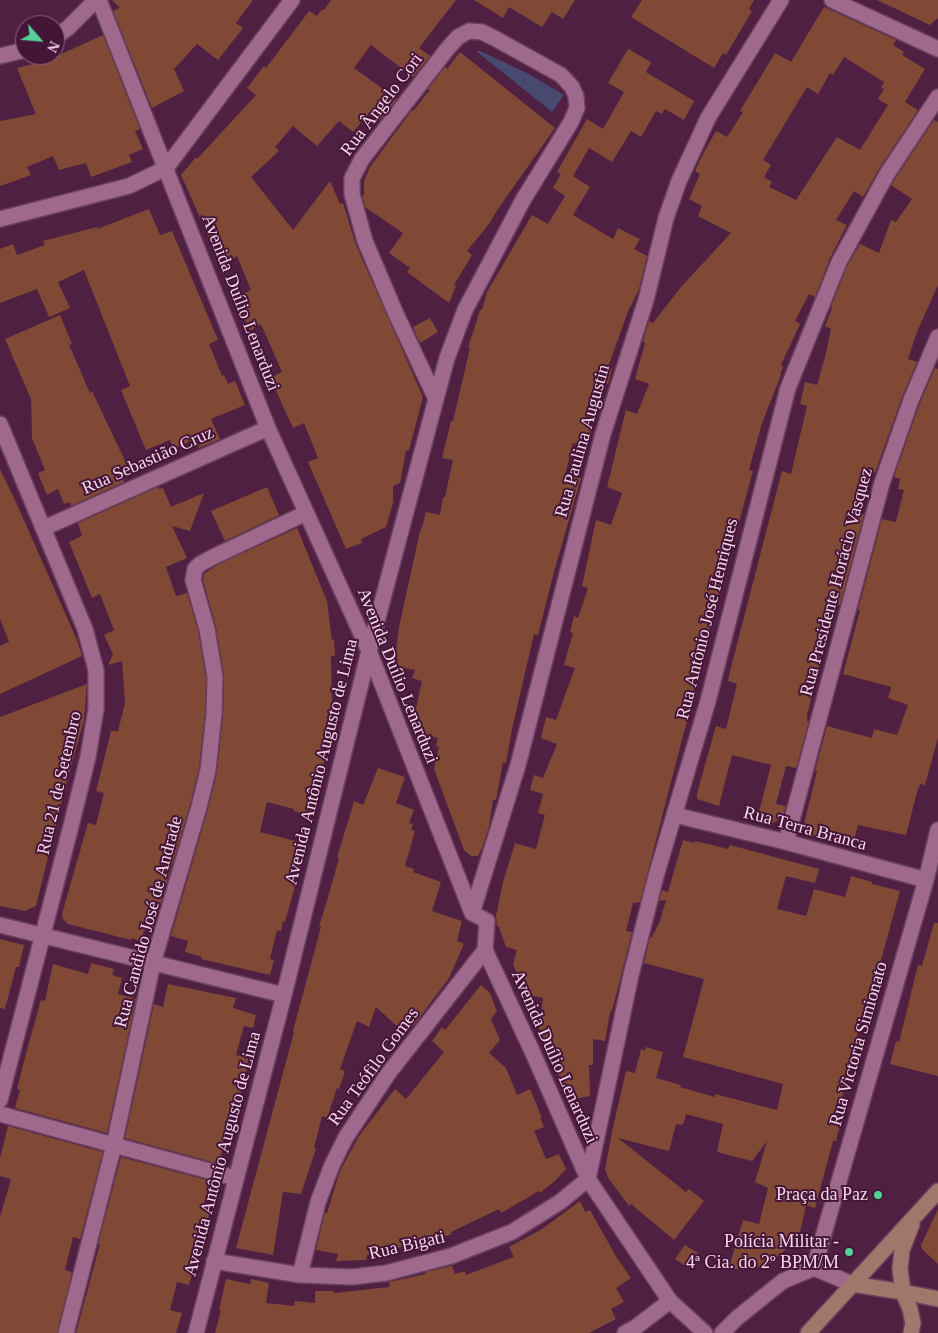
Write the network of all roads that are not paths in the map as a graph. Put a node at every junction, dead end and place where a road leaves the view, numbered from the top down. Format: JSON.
{"nodes":[{"id":1,"x":97,"y":0,"type":"edge"},
{"id":2,"x":292,"y":0,"type":"edge"},
{"id":3,"x":781,"y":0,"type":"edge"},
{"id":4,"x":832,"y":0,"type":"edge"},
{"id":5,"x":65,"y":30,"type":"edge"},
{"id":6,"x":938,"y":49,"type":"edge"},
{"id":7,"x":15,"y":52,"type":"edge"},
{"id":8,"x":0,"y":56,"type":"edge"},
{"id":9,"x":938,"y":97,"type":"edge"},
{"id":10,"x":577,"y":108,"type":"joint"},
{"id":11,"x":166,"y":168,"type":"junction"},
{"id":12,"x":0,"y":219,"type":"edge"},
{"id":13,"x":938,"y":337,"type":"edge"},
{"id":14,"x":436,"y":399,"type":"junction"},
{"id":15,"x":0,"y":424,"type":"edge"},
{"id":16,"x":268,"y":428,"type":"junction"},
{"id":17,"x":306,"y":513,"type":"junction"},
{"id":18,"x":44,"y":528,"type":"junction"},
{"id":19,"x":369,"y":652,"type":"junction"},
{"id":20,"x":675,"y":815,"type":"junction"},
{"id":21,"x":938,"y":830,"type":"edge"},
{"id":22,"x":786,"y":842,"type":"junction"},
{"id":23,"x":926,"y":880,"type":"junction"},
{"id":24,"x":472,"y":913,"type":"junction"},
{"id":25,"x":0,"y":925,"type":"edge"},
{"id":26,"x":43,"y":936,"type":"junction"},
{"id":27,"x":485,"y":950,"type":"junction"},
{"id":28,"x":153,"y":963,"type":"junction"},
{"id":29,"x":284,"y":995,"type":"junction"},
{"id":30,"x":4,"y":1071,"type":"edge"},
{"id":31,"x":0,"y":1100,"type":"edge"},
{"id":32,"x":0,"y":1114,"type":"edge"},
{"id":33,"x":114,"y":1145,"type":"junction"},
{"id":34,"x":235,"y":1178,"type":"junction"},
{"id":35,"x":588,"y":1179,"type":"junction"},
{"id":36,"x":938,"y":1191,"type":"edge"},
{"id":37,"x":916,"y":1216,"type":"junction"},
{"id":38,"x":214,"y":1261,"type":"junction"},
{"id":39,"x":814,"y":1268,"type":"junction"},
{"id":40,"x":300,"y":1276,"type":"junction"},
{"id":41,"x":852,"y":1284,"type":"junction"},
{"id":42,"x":903,"y":1292,"type":"junction"},
{"id":43,"x":938,"y":1299,"type":"edge"},
{"id":44,"x":670,"y":1301,"type":"junction"},
{"id":45,"x":66,"y":1333,"type":"edge"},
{"id":46,"x":196,"y":1333,"type":"edge"},
{"id":47,"x":625,"y":1333,"type":"edge"},
{"id":48,"x":705,"y":1333,"type":"edge"},
{"id":49,"x":722,"y":1333,"type":"edge"},
{"id":50,"x":808,"y":1333,"type":"edge"},
{"id":51,"x":911,"y":1333,"type":"edge"}],
"edges":[{"from":1,"to":5,"type":"street"},
{"from":1,"to":11,"type":"street","name":"Avenida Duílio Lenarduzi"},
{"from":2,"to":11,"type":"street"},
{"from":3,"to":24,"type":"street","name":"Rua Paulina Augustin"},
{"from":4,"to":6,"type":"street"},
{"from":7,"to":8,"type":"street"},
{"from":9,"to":20,"type":"street","name":"Rua Antônio José Henriques"},
{"from":10,"to":14,"type":"street","name":"Avenida Antônio Augusto de Lima"},
{"from":10,"to":14,"type":"street","name":"Rua Ângelo Cori"},
{"from":11,"to":12,"type":"street"},
{"from":11,"to":16,"type":"street","name":"Avenida Duílio Lenarduzi"},
{"from":13,"to":22,"type":"street","name":"Rua Presidente Horácio Vasquez"},
{"from":14,"to":19,"type":"street","name":"Avenida Antônio Augusto de Lima"},
{"from":15,"to":18,"type":"street","name":"Rua 21 de Setembro"},
{"from":16,"to":17,"type":"street","name":"Avenida Duílio Lenarduzi"},
{"from":16,"to":18,"type":"street","name":"Rua Sebastião Cruz"},
{"from":17,"to":19,"type":"street","name":"Avenida Duílio Lenarduzi"},
{"from":17,"to":28,"type":"street","name":"Rua Candido José de Andrade"},
{"from":18,"to":26,"type":"street","name":"Rua 21 de Setembro"},
{"from":19,"to":24,"type":"street","name":"Avenida Duílio Lenarduzi"},
{"from":19,"to":29,"type":"street","name":"Avenida Antônio Augusto de Lima"},
{"from":20,"to":22,"type":"street","name":"Rua Terra Branca"},
{"from":20,"to":35,"type":"street","name":"Rua Antônio José Henriques"},
{"from":21,"to":23,"type":"street","name":"Rua Victoria Simionato"},
{"from":22,"to":23,"type":"street","name":"Rua Terra Branca"},
{"from":23,"to":39,"type":"street","name":"Rua Victoria Simionato"},
{"from":24,"to":27,"type":"street","name":"Avenida Duílio Lenarduzi"},
{"from":25,"to":26,"type":"street"},
{"from":26,"to":28,"type":"street"},
{"from":26,"to":30,"type":"street","name":"Rua 21 de Setembro"},
{"from":27,"to":35,"type":"street","name":"Avenida Duílio Lenarduzi"},
{"from":27,"to":40,"type":"street","name":"Rua Teófilo Gomes"},
{"from":28,"to":29,"type":"street"},
{"from":28,"to":33,"type":"street","name":"Rua Candido José de Andrade"},
{"from":29,"to":34,"type":"street","name":"Avenida Antônio Augusto de Lima"},
{"from":30,"to":31,"type":"street","name":"Rua 21 de Setembro"},
{"from":32,"to":33,"type":"street"},
{"from":33,"to":34,"type":"street"},
{"from":33,"to":45,"type":"street","name":"Rua Candido José de Andrade"},
{"from":34,"to":38,"type":"street","name":"Avenida Antônio Augusto de Lima"},
{"from":35,"to":40,"type":"street","name":"Rua Bigati"},
{"from":35,"to":44,"type":"street","name":"Avenida Duílio Lenarduzi"},
{"from":36,"to":37,"type":"main road"},
{"from":37,"to":41,"type":"main road"},
{"from":37,"to":42,"type":"main road"},
{"from":38,"to":40,"type":"street","name":"Rua Bigati"},
{"from":38,"to":46,"type":"street","name":"Avenida Antônio Augusto de Lima"},
{"from":39,"to":41,"type":"street"},
{"from":39,"to":49,"type":"street"},
{"from":41,"to":42,"type":"main road"},
{"from":41,"to":50,"type":"main road"},
{"from":42,"to":43,"type":"main road"},
{"from":42,"to":51,"type":"main road"},
{"from":44,"to":47,"type":"street"},
{"from":44,"to":48,"type":"street","name":"Avenida Duílio Lenarduzi"}]}
